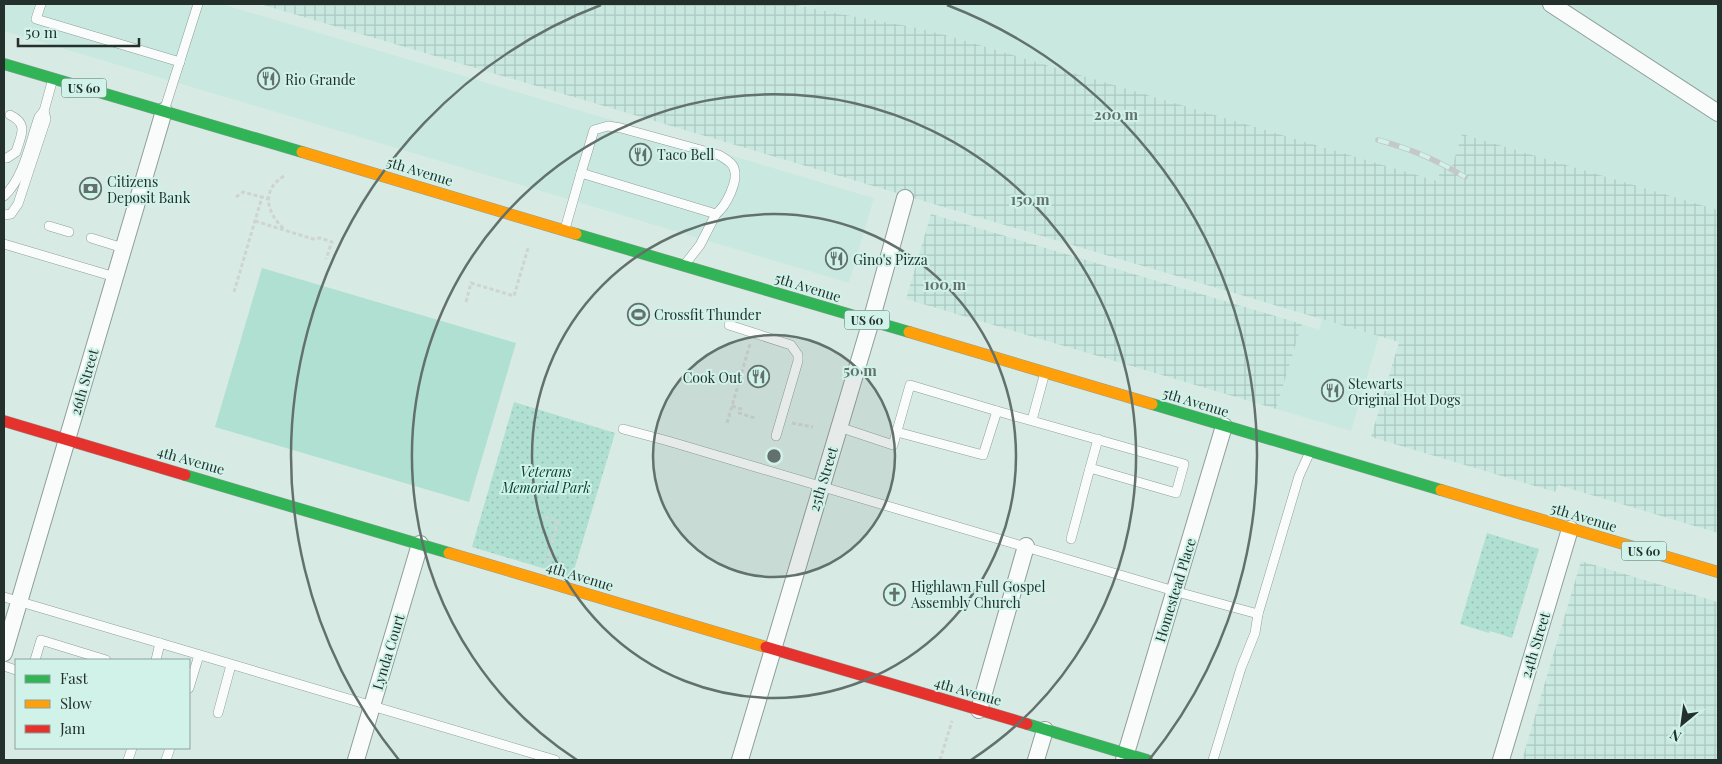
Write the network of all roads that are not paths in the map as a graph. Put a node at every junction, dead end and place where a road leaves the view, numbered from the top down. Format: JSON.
{"nodes":[{"id":1,"x":41,"y":4,"type":"edge"},
{"id":2,"x":198,"y":4,"type":"edge"},
{"id":3,"x":1551,"y":4,"type":"edge"},
{"id":4,"x":180,"y":62,"type":"junction"},
{"id":5,"x":4,"y":64,"type":"edge"},
{"id":6,"x":53,"y":78,"type":"junction"},
{"id":7,"x":44,"y":111,"type":"junction"},
{"id":8,"x":164,"y":111,"type":"junction"},
{"id":9,"x":1718,"y":113,"type":"edge"},
{"id":10,"x":10,"y":115,"type":"dead end"},
{"id":11,"x":4,"y":158,"type":"edge"},
{"id":12,"x":581,"y":173,"type":"junction"},
{"id":13,"x":4,"y":196,"type":"edge"},
{"id":14,"x":905,"y":198,"type":"dead end"},
{"id":15,"x":716,"y":214,"type":"junction"},
{"id":16,"x":4,"y":216,"type":"edge"},
{"id":17,"x":49,"y":226,"type":"dead end"},
{"id":18,"x":565,"y":230,"type":"junction"},
{"id":19,"x":69,"y":232,"type":"dead end"},
{"id":20,"x":91,"y":238,"type":"dead end"},
{"id":21,"x":4,"y":244,"type":"edge"},
{"id":22,"x":123,"y":248,"type":"junction"},
{"id":23,"x":684,"y":266,"type":"junction"},
{"id":24,"x":115,"y":276,"type":"junction"},
{"id":25,"x":871,"y":321,"type":"junction"},
{"id":26,"x":729,"y":325,"type":"dead end"},
{"id":27,"x":1045,"y":373,"type":"junction"},
{"id":28,"x":997,"y":411,"type":"junction"},
{"id":29,"x":1032,"y":420,"type":"junction"},
{"id":30,"x":4,"y":421,"type":"edge"},
{"id":31,"x":1224,"y":426,"type":"junction"},
{"id":32,"x":839,"y":428,"type":"junction"},
{"id":33,"x":623,"y":430,"type":"dead end"},
{"id":34,"x":897,"y":432,"type":"junction"},
{"id":35,"x":776,"y":436,"type":"dead end"},
{"id":36,"x":67,"y":439,"type":"junction"},
{"id":37,"x":1098,"y":439,"type":"junction"},
{"id":38,"x":1310,"y":451,"type":"junction"},
{"id":39,"x":1090,"y":468,"type":"junction"},
{"id":40,"x":821,"y":486,"type":"junction"},
{"id":41,"x":1570,"y":529,"type":"junction"},
{"id":42,"x":1070,"y":540,"type":"dead end"},
{"id":43,"x":420,"y":544,"type":"junction"},
{"id":44,"x":1026,"y":546,"type":"junction"},
{"id":45,"x":1718,"y":572,"type":"edge"},
{"id":46,"x":1175,"y":591,"type":"junction"},
{"id":47,"x":12,"y":599,"type":"edge"},
{"id":48,"x":1258,"y":614,"type":"junction"},
{"id":49,"x":160,"y":643,"type":"junction"},
{"id":50,"x":772,"y":649,"type":"junction"},
{"id":51,"x":4,"y":653,"type":"edge"},
{"id":52,"x":199,"y":655,"type":"junction"},
{"id":53,"x":35,"y":659,"type":"edge"},
{"id":54,"x":103,"y":659,"type":"edge"},
{"id":55,"x":156,"y":659,"type":"edge"},
{"id":56,"x":232,"y":665,"type":"junction"},
{"id":57,"x":190,"y":685,"type":"edge"},
{"id":58,"x":372,"y":706,"type":"junction"},
{"id":59,"x":978,"y":710,"type":"junction"},
{"id":60,"x":218,"y":713,"type":"dead end"},
{"id":61,"x":1045,"y":730,"type":"junction"},
{"id":62,"x":1125,"y":757,"type":"edge"},
{"id":63,"x":356,"y":760,"type":"edge"},
{"id":64,"x":555,"y":760,"type":"edge"},
{"id":65,"x":740,"y":760,"type":"edge"},
{"id":66,"x":1036,"y":760,"type":"edge"},
{"id":67,"x":1147,"y":760,"type":"edge"},
{"id":68,"x":1213,"y":760,"type":"edge"},
{"id":69,"x":1501,"y":760,"type":"edge"}],
"edges":[{"from":1,"to":4,"type":"lane"},
{"from":2,"to":4,"type":"lane"},
{"from":3,"to":9,"type":"street"},
{"from":4,"to":8,"type":"lane"},
{"from":5,"to":6,"type":"main road","name":"5th Avenue","number":"US 60"},
{"from":6,"to":7,"type":"lane"},
{"from":6,"to":8,"type":"main road","name":"5th Avenue","number":"US 60"},
{"from":7,"to":13,"type":"lane"},
{"from":7,"to":16,"type":"lane"},
{"from":8,"to":18,"type":"main road","name":"5th Avenue","number":"US 60"},
{"from":8,"to":22,"type":"street","name":"26th Street"},
{"from":10,"to":11,"type":"lane"},
{"from":12,"to":15,"type":"lane"},
{"from":12,"to":15,"type":"lane"},
{"from":12,"to":18,"type":"lane"},
{"from":14,"to":25,"type":"street","name":"25th Street"},
{"from":15,"to":23,"type":"lane"},
{"from":17,"to":19,"type":"lane"},
{"from":18,"to":23,"type":"main road","name":"5th Avenue","number":"US 60"},
{"from":20,"to":22,"type":"lane"},
{"from":21,"to":24,"type":"lane"},
{"from":22,"to":24,"type":"street","name":"26th Street"},
{"from":23,"to":25,"type":"main road","name":"5th Avenue","number":"US 60"},
{"from":24,"to":36,"type":"street","name":"26th Street"},
{"from":25,"to":27,"type":"main road","name":"5th Avenue","number":"US 60"},
{"from":25,"to":32,"type":"street","name":"25th Street"},
{"from":26,"to":35,"type":"lane"},
{"from":27,"to":29,"type":"lane"},
{"from":27,"to":31,"type":"main road","name":"5th Avenue","number":"US 60"},
{"from":28,"to":29,"type":"lane"},
{"from":28,"to":34,"type":"lane"},
{"from":28,"to":34,"type":"lane"},
{"from":29,"to":37,"type":"lane"},
{"from":30,"to":36,"type":"main road","name":"4th Avenue"},
{"from":31,"to":38,"type":"main road","name":"5th Avenue","number":"US 60"},
{"from":31,"to":46,"type":"street","name":"Homestead Place"},
{"from":32,"to":34,"type":"lane"},
{"from":32,"to":40,"type":"street","name":"25th Street"},
{"from":33,"to":40,"type":"lane"},
{"from":36,"to":43,"type":"main road","name":"4th Avenue"},
{"from":36,"to":47,"type":"street","name":"26th Street"},
{"from":37,"to":39,"type":"lane"},
{"from":37,"to":39,"type":"lane"},
{"from":38,"to":41,"type":"main road","name":"5th Avenue","number":"US 60"},
{"from":38,"to":48,"type":"lane"},
{"from":39,"to":42,"type":"lane"},
{"from":40,"to":44,"type":"lane"},
{"from":40,"to":50,"type":"street","name":"25th Street"},
{"from":41,"to":45,"type":"main road","name":"5th Avenue","number":"US 60"},
{"from":41,"to":69,"type":"street","name":"24th Street"},
{"from":43,"to":50,"type":"main road","name":"4th Avenue"},
{"from":43,"to":58,"type":"street","name":"Lynda Court"},
{"from":44,"to":46,"type":"lane"},
{"from":44,"to":59,"type":"street"},
{"from":46,"to":48,"type":"lane"},
{"from":46,"to":62,"type":"street","name":"Homestead Place"},
{"from":47,"to":49,"type":"lane"},
{"from":47,"to":51,"type":"street","name":"26th Street"},
{"from":48,"to":68,"type":"lane"},
{"from":49,"to":52,"type":"lane"},
{"from":49,"to":55,"type":"lane"},
{"from":50,"to":59,"type":"main road","name":"4th Avenue"},
{"from":50,"to":65,"type":"street","name":"25th Street"},
{"from":52,"to":56,"type":"lane"},
{"from":52,"to":57,"type":"lane"},
{"from":53,"to":54,"type":"lane"},
{"from":56,"to":58,"type":"lane"},
{"from":56,"to":60,"type":"lane"},
{"from":58,"to":63,"type":"street","name":"Lynda Court"},
{"from":58,"to":64,"type":"lane"},
{"from":59,"to":61,"type":"main road","name":"4th Avenue"},
{"from":61,"to":62,"type":"main road","name":"4th Avenue"},
{"from":61,"to":66,"type":"street"},
{"from":62,"to":67,"type":"main road","name":"4th Avenue"}]}
